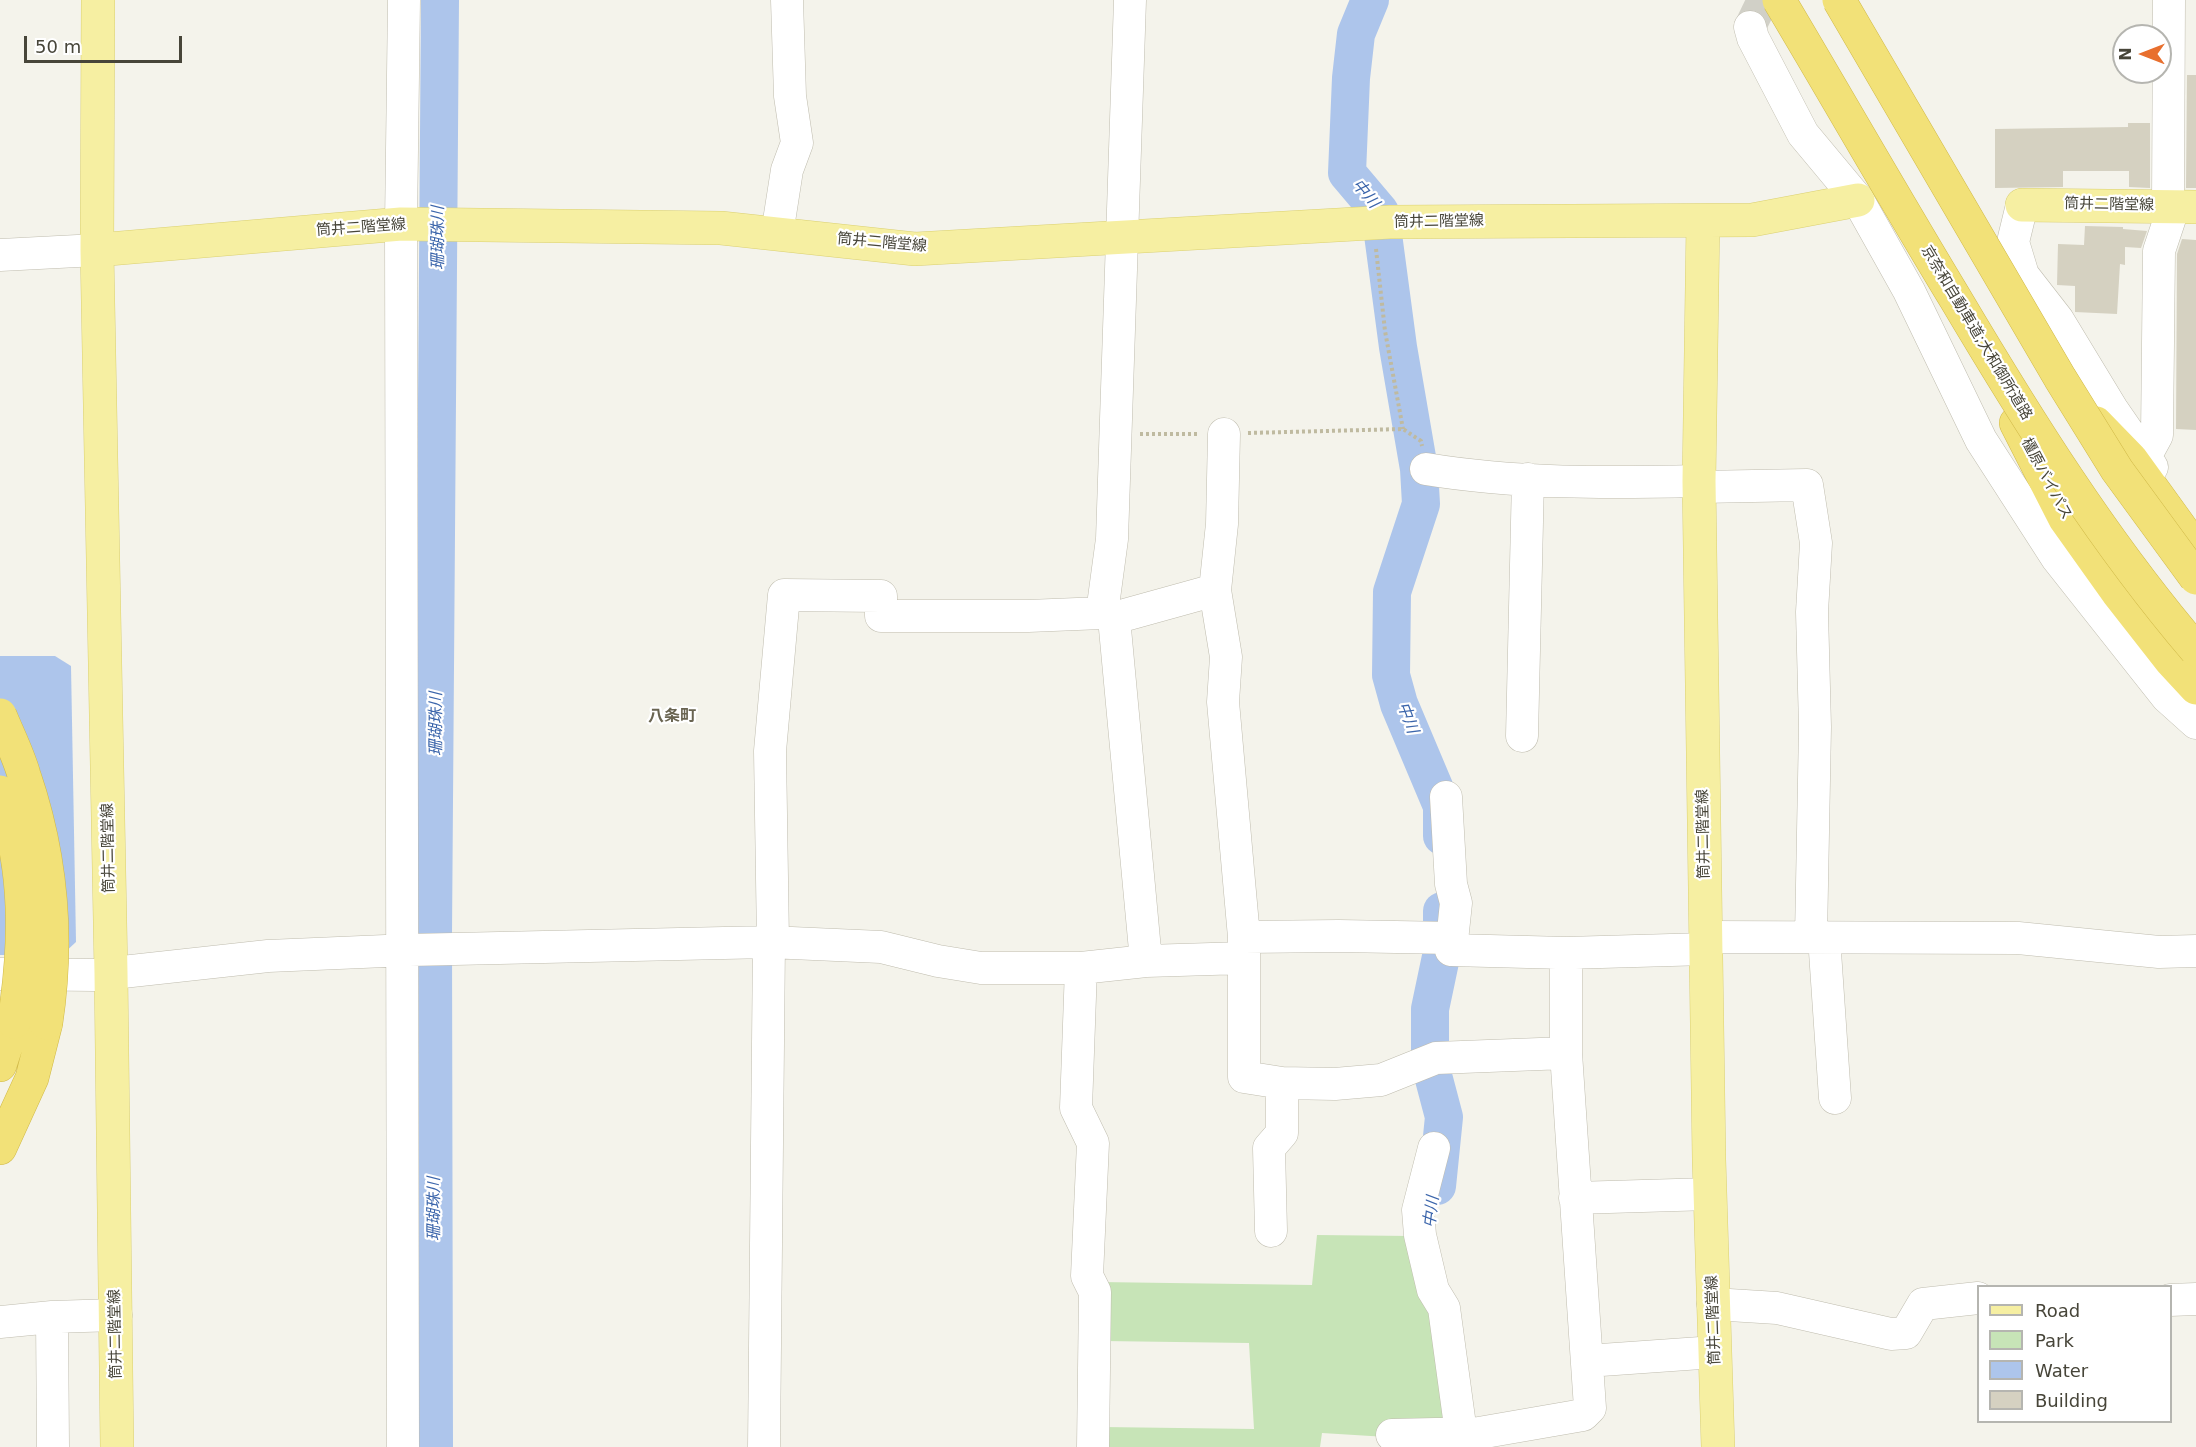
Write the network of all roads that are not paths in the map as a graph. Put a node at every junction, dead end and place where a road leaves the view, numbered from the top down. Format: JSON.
{"nodes":[{"id":1,"x":98,"y":0,"type":"edge"},
{"id":2,"x":404,"y":0,"type":"edge"},
{"id":3,"x":787,"y":0,"type":"edge"},
{"id":4,"x":1130,"y":0,"type":"edge"},
{"id":5,"x":1781,"y":0,"type":"edge"},
{"id":6,"x":1839,"y":0,"type":"edge"},
{"id":7,"x":1844,"y":0,"type":"edge"},
{"id":8,"x":2169,"y":0,"type":"edge"},
{"id":9,"x":1750,"y":27,"type":"dead end"},
{"id":10,"x":1858,"y":201,"type":"junction"},
{"id":11,"x":2022,"y":205,"type":"joint"},
{"id":12,"x":2179,"y":206,"type":"edge"},
{"id":13,"x":1703,"y":221,"type":"junction"},
{"id":14,"x":404,"y":224,"type":"junction"},
{"id":15,"x":777,"y":234,"type":"junction"},
{"id":16,"x":1123,"y":237,"type":"junction"},
{"id":17,"x":97,"y":249,"type":"junction"},
{"id":18,"x":0,"y":255,"type":"edge"},
{"id":19,"x":1224,"y":434,"type":"road end"},
{"id":20,"x":1424,"y":455,"type":"road end"},
{"id":21,"x":2145,"y":457,"type":"junction"},
{"id":22,"x":1528,"y":479,"type":"junction"},
{"id":23,"x":1699,"y":484,"type":"junction"},
{"id":24,"x":2196,"y":533,"type":"edge"},
{"id":25,"x":2196,"y":549,"type":"edge"},
{"id":26,"x":2196,"y":578,"type":"edge"},
{"id":27,"x":1215,"y":590,"type":"junction"},
{"id":28,"x":1108,"y":616,"type":"junction"},
{"id":29,"x":2196,"y":650,"type":"edge"},
{"id":30,"x":2196,"y":688,"type":"edge"},
{"id":31,"x":0,"y":715,"type":"edge"},
{"id":32,"x":2196,"y":723,"type":"edge"},
{"id":33,"x":1522,"y":736,"type":"dead end"},
{"id":34,"x":0,"y":792,"type":"edge"},
{"id":35,"x":1446,"y":797,"type":"dead end"},
{"id":36,"x":1817,"y":937,"type":"junction"},
{"id":37,"x":1443,"y":938,"type":"junction"},
{"id":38,"x":771,"y":942,"type":"junction"},
{"id":39,"x":1706,"y":943,"type":"junction"},
{"id":40,"x":1244,"y":948,"type":"junction"},
{"id":41,"x":405,"y":950,"type":"junction"},
{"id":42,"x":2196,"y":951,"type":"edge"},
{"id":43,"x":1566,"y":953,"type":"junction"},
{"id":44,"x":1146,"y":961,"type":"junction"},
{"id":45,"x":1081,"y":968,"type":"junction"},
{"id":46,"x":111,"y":973,"type":"junction"},
{"id":47,"x":0,"y":974,"type":"edge"},
{"id":48,"x":30,"y":1023,"type":"junction"},
{"id":49,"x":1566,"y":1053,"type":"junction"},
{"id":50,"x":0,"y":1065,"type":"edge"},
{"id":51,"x":1282,"y":1083,"type":"junction"},
{"id":52,"x":1835,"y":1098,"type":"dead end"},
{"id":53,"x":0,"y":1148,"type":"edge"},
{"id":54,"x":1434,"y":1148,"type":"dead end"},
{"id":55,"x":1710,"y":1194,"type":"junction"},
{"id":56,"x":1575,"y":1198,"type":"junction"},
{"id":57,"x":1271,"y":1231,"type":"dead end"},
{"id":58,"x":1977,"y":1298,"type":"edge"},
{"id":59,"x":2196,"y":1299,"type":"edge"},
{"id":60,"x":2172,"y":1300,"type":"edge"},
{"id":61,"x":1713,"y":1305,"type":"junction"},
{"id":62,"x":116,"y":1316,"type":"junction"},
{"id":63,"x":52,"y":1317,"type":"junction"},
{"id":64,"x":0,"y":1322,"type":"edge"},
{"id":65,"x":1715,"y":1352,"type":"junction"},
{"id":66,"x":1587,"y":1361,"type":"junction"},
{"id":67,"x":1392,"y":1435,"type":"dead end"},
{"id":68,"x":1476,"y":1437,"type":"edge"},
{"id":69,"x":53,"y":1447,"type":"edge"},
{"id":70,"x":117,"y":1447,"type":"edge"},
{"id":71,"x":403,"y":1447,"type":"edge"},
{"id":72,"x":764,"y":1447,"type":"edge"},
{"id":73,"x":1094,"y":1447,"type":"edge"},
{"id":74,"x":1718,"y":1447,"type":"edge"}],
"edges":[{"from":1,"to":17,"type":"main road","name":"筒井二階堂線"},
{"from":2,"to":14,"type":"street"},
{"from":3,"to":15,"type":"street"},
{"from":4,"to":16,"type":"street"},
{"from":5,"to":29,"type":"highway","name":"京奈和自動車道;大和御所道路","bridge":true},
{"from":5,"to":30,"type":"highway","name":"橿原バイパス"},
{"from":6,"to":26,"type":"highway","bridge":true},
{"from":7,"to":25,"type":"highway"},
{"from":8,"to":12,"type":"street"},
{"from":9,"to":10,"type":"street"},
{"from":10,"to":13,"type":"main road","name":"筒井二階堂線"},
{"from":10,"to":32,"type":"street"},
{"from":11,"to":12,"type":"main road","name":"筒井二階堂線"},
{"from":11,"to":21,"type":"street"},
{"from":12,"to":21,"type":"street"},
{"from":13,"to":16,"type":"main road","name":"筒井二階堂線"},
{"from":13,"to":23,"type":"main road","name":"筒井二階堂線"},
{"from":14,"to":15,"type":"main road","name":"筒井二階堂線"},
{"from":14,"to":17,"type":"main road","name":"筒井二階堂線"},
{"from":14,"to":41,"type":"street"},
{"from":15,"to":16,"type":"main road","name":"筒井二階堂線"},
{"from":16,"to":28,"type":"street"},
{"from":17,"to":18,"type":"street"},
{"from":17,"to":46,"type":"main road","name":"筒井二階堂線"},
{"from":19,"to":27,"type":"street"},
{"from":20,"to":22,"type":"street"},
{"from":21,"to":24,"type":"street"},
{"from":22,"to":23,"type":"street"},
{"from":22,"to":33,"type":"street"},
{"from":23,"to":36,"type":"street"},
{"from":23,"to":39,"type":"main road","name":"筒井二階堂線"},
{"from":27,"to":28,"type":"street"},
{"from":27,"to":40,"type":"street"},
{"from":28,"to":38,"type":"street"},
{"from":28,"to":44,"type":"street"},
{"from":31,"to":48,"type":"highway","bridge":true},
{"from":34,"to":48,"type":"highway","bridge":true},
{"from":35,"to":37,"type":"street"},
{"from":36,"to":39,"type":"street"},
{"from":36,"to":42,"type":"street"},
{"from":36,"to":52,"type":"street"},
{"from":37,"to":40,"type":"street"},
{"from":37,"to":43,"type":"street"},
{"from":38,"to":41,"type":"street"},
{"from":38,"to":45,"type":"street"},
{"from":38,"to":72,"type":"street"},
{"from":39,"to":43,"type":"street"},
{"from":39,"to":55,"type":"main road","name":"筒井二階堂線"},
{"from":40,"to":44,"type":"street"},
{"from":40,"to":51,"type":"street"},
{"from":41,"to":46,"type":"street"},
{"from":41,"to":71,"type":"street"},
{"from":43,"to":49,"type":"street"},
{"from":44,"to":45,"type":"street"},
{"from":45,"to":73,"type":"street"},
{"from":46,"to":47,"type":"street"},
{"from":46,"to":62,"type":"main road","name":"筒井二階堂線"},
{"from":48,"to":50,"type":"highway"},
{"from":48,"to":53,"type":"highway"},
{"from":49,"to":51,"type":"street"},
{"from":49,"to":56,"type":"street"},
{"from":51,"to":57,"type":"street"},
{"from":54,"to":68,"type":"street"},
{"from":55,"to":56,"type":"street"},
{"from":55,"to":61,"type":"main road","name":"筒井二階堂線"},
{"from":56,"to":66,"type":"street"},
{"from":58,"to":61,"type":"street"},
{"from":59,"to":60,"type":"street"},
{"from":61,"to":65,"type":"main road","name":"筒井二階堂線"},
{"from":62,"to":63,"type":"street"},
{"from":62,"to":70,"type":"main road","name":"筒井二階堂線"},
{"from":63,"to":64,"type":"street"},
{"from":63,"to":69,"type":"street"},
{"from":65,"to":66,"type":"street"},
{"from":65,"to":74,"type":"main road","name":"筒井二階堂線"},
{"from":66,"to":68,"type":"street"},
{"from":67,"to":68,"type":"street"}]}
